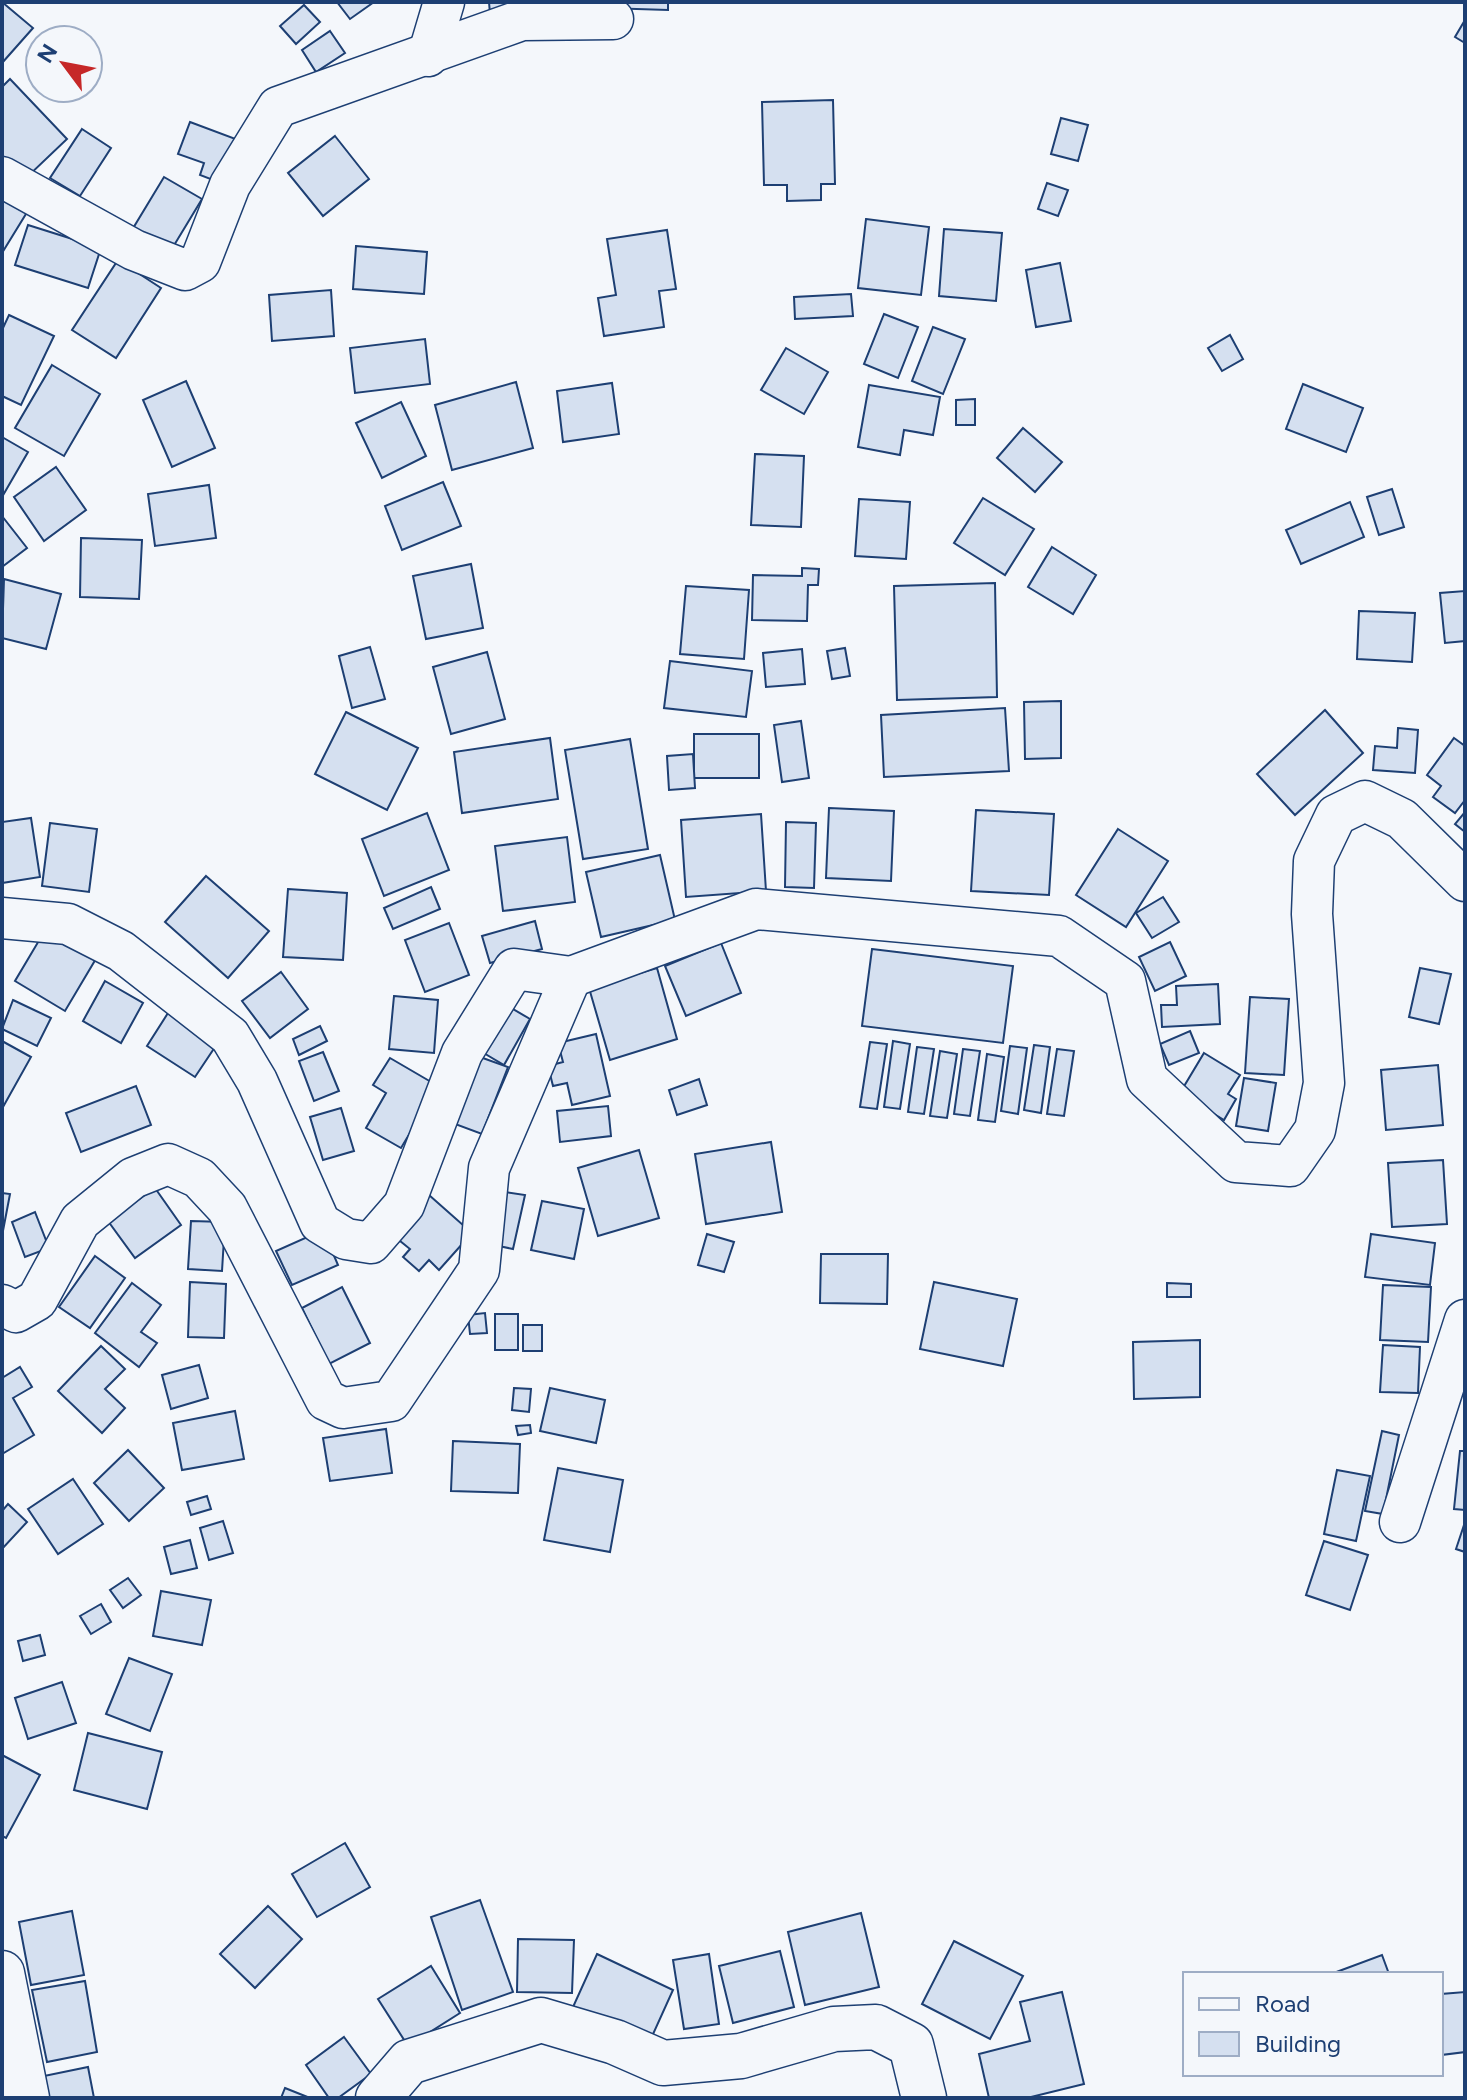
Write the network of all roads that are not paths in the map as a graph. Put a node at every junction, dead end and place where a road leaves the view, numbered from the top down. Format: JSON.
{"nodes":[{"id":1,"x":444,"y":2,"type":"edge"},
{"id":2,"x":613,"y":19,"type":"dead end"},
{"id":3,"x":428,"y":56,"type":"junction"},
{"id":4,"x":2,"y":177,"type":"edge"},
{"id":5,"x":1465,"y":881,"type":"edge"},
{"id":6,"x":2,"y":918,"type":"edge"},
{"id":7,"x":571,"y":977,"type":"junction"},
{"id":8,"x":2,"y":1305,"type":"edge"},
{"id":9,"x":1465,"y":1320,"type":"edge"},
{"id":10,"x":1458,"y":1360,"type":"edge"},
{"id":11,"x":1400,"y":1522,"type":"dead end"},
{"id":12,"x":2,"y":1973,"type":"edge"},
{"id":13,"x":27,"y":2098,"type":"edge"},
{"id":14,"x":378,"y":2098,"type":"edge"},
{"id":15,"x":924,"y":2098,"type":"edge"}],
"edges":[{"from":1,"to":3,"type":"street"},
{"from":2,"to":3,"type":"street"},
{"from":3,"to":4,"type":"street"},
{"from":5,"to":7,"type":"street"},
{"from":6,"to":7,"type":"street"},
{"from":7,"to":8,"type":"street"},
{"from":9,"to":10,"type":"street"},
{"from":10,"to":11,"type":"street"},
{"from":12,"to":13,"type":"main road"},
{"from":14,"to":15,"type":"main road"}]}
